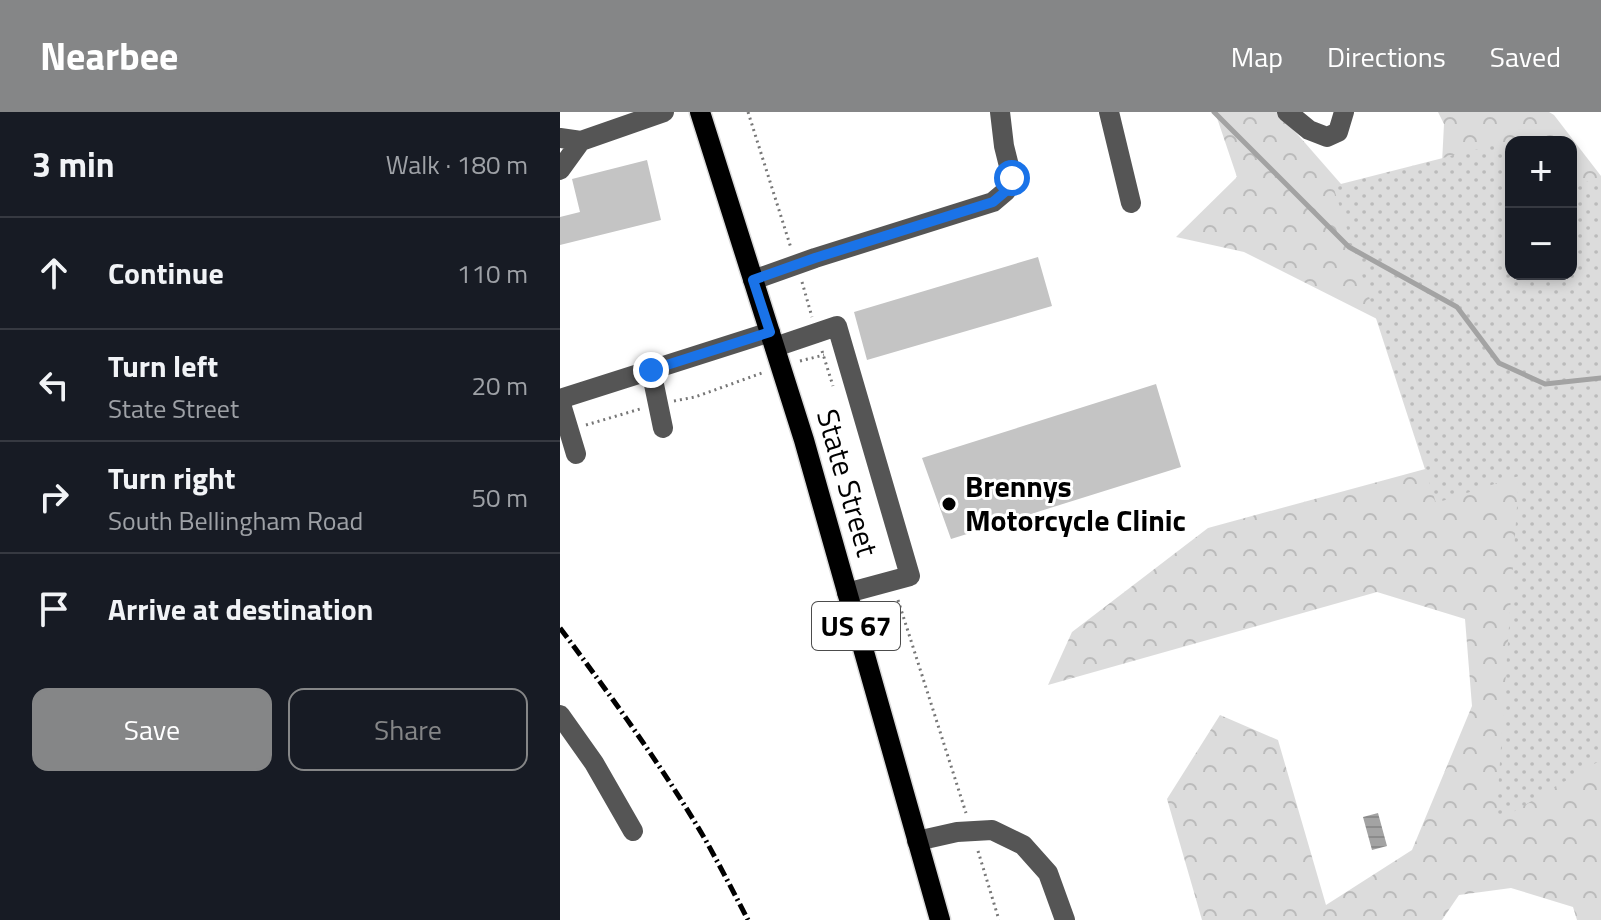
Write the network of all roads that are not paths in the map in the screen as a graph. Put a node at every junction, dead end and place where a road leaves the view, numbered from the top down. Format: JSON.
{"nodes":[{"id":1,"x":664,"y":112,"type":"edge"},
{"id":2,"x":700,"y":112,"type":"edge"},
{"id":3,"x":1000,"y":112,"type":"edge"},
{"id":4,"x":1109,"y":112,"type":"edge"},
{"id":5,"x":1287,"y":112,"type":"edge"},
{"id":6,"x":1344,"y":112,"type":"edge"},
{"id":7,"x":560,"y":138,"type":"edge"},
{"id":8,"x":581,"y":141,"type":"junction"},
{"id":9,"x":560,"y":170,"type":"edge"},
{"id":10,"x":1131,"y":203,"type":"dead end"},
{"id":11,"x":753,"y":280,"type":"junction"},
{"id":12,"x":775,"y":349,"type":"junction"},
{"id":13,"x":651,"y":370,"type":"junction"},
{"id":14,"x":560,"y":400,"type":"edge"},
{"id":15,"x":663,"y":428,"type":"dead end"},
{"id":16,"x":576,"y":454,"type":"dead end"},
{"id":17,"x":847,"y":593,"type":"junction"},
{"id":18,"x":560,"y":715,"type":"edge"},
{"id":19,"x":633,"y":831,"type":"dead end"},
{"id":20,"x":917,"y":841,"type":"junction"},
{"id":21,"x":940,"y":920,"type":"edge"},
{"id":22,"x":1065,"y":920,"type":"edge"}],
"edges":[{"from":1,"to":8,"type":"street"},
{"from":2,"to":11,"type":"main road","name":"State Street","number":"US 67"},
{"from":3,"to":11,"type":"street"},
{"from":4,"to":10,"type":"street"},
{"from":5,"to":6,"type":"street"},
{"from":7,"to":8,"type":"street"},
{"from":8,"to":9,"type":"street"},
{"from":11,"to":12,"type":"main road","name":"State Street","number":"US 67"},
{"from":12,"to":13,"type":"street"},
{"from":12,"to":17,"type":"main road","name":"State Street","number":"US 67"},
{"from":12,"to":17,"type":"street"},
{"from":13,"to":14,"type":"street"},
{"from":13,"to":15,"type":"street"},
{"from":14,"to":16,"type":"street"},
{"from":17,"to":20,"type":"main road","name":"State Street","number":"US 67"},
{"from":18,"to":19,"type":"street"},
{"from":20,"to":21,"type":"main road","name":"State Street","number":"US 67"},
{"from":20,"to":22,"type":"street"}]}
